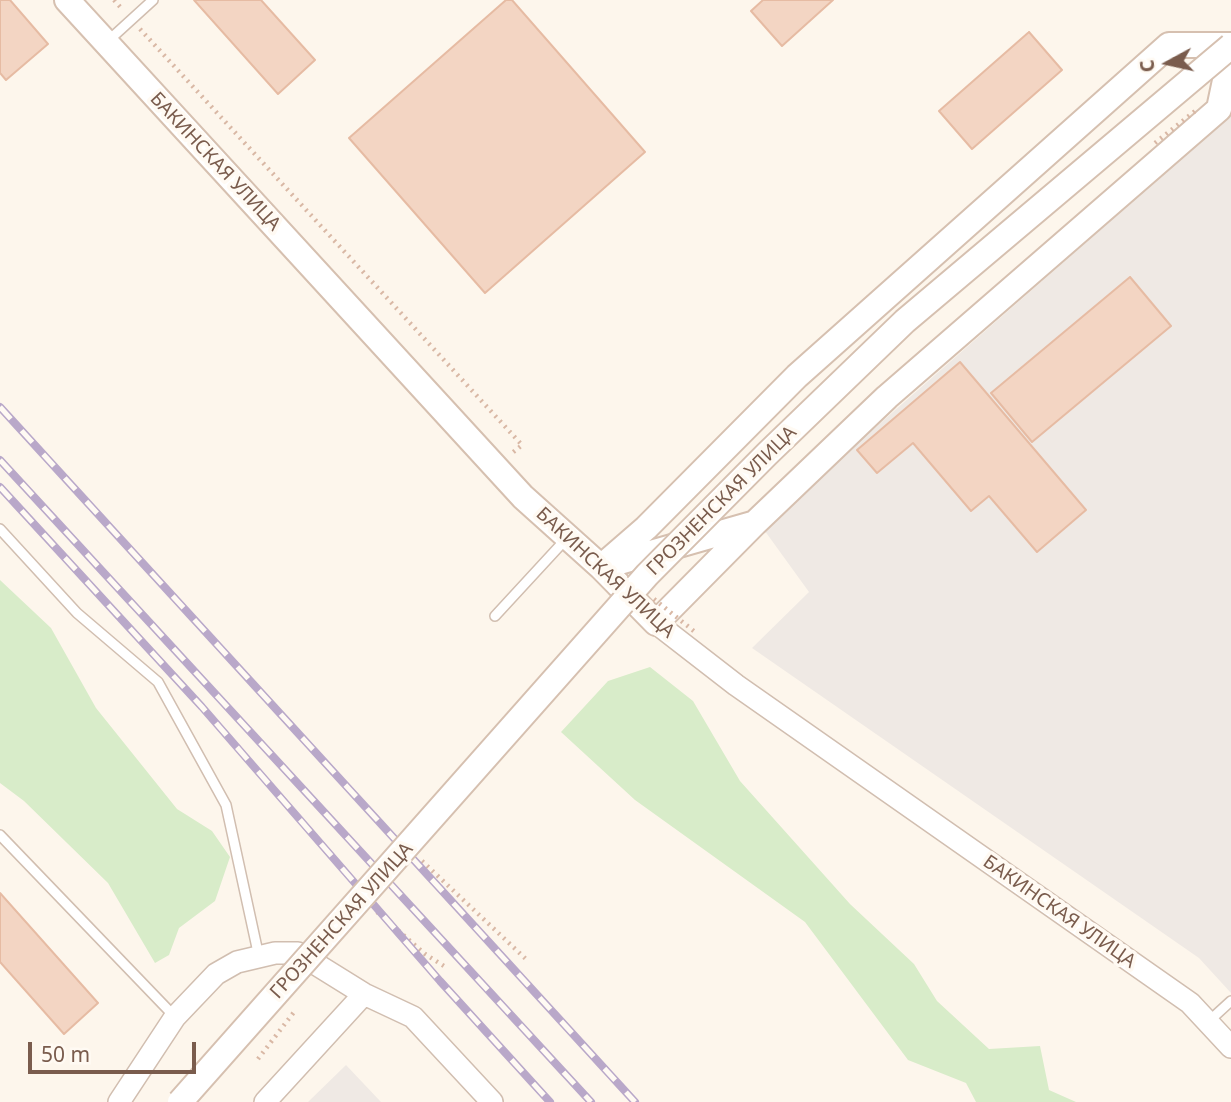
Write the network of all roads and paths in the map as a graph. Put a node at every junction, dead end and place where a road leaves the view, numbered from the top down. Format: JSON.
{"nodes":[{"id":1,"x":67,"y":0,"type":"edge"},
{"id":2,"x":114,"y":0,"type":"edge"},
{"id":3,"x":153,"y":0,"type":"edge"},
{"id":4,"x":131,"y":20,"type":"junction"},
{"id":5,"x":105,"y":44,"type":"junction"},
{"id":6,"x":1231,"y":46,"type":"edge"},
{"id":7,"x":1231,"y":52,"type":"edge"},
{"id":8,"x":1195,"y":111,"type":"dead end"},
{"id":9,"x":1154,"y":144,"type":"dead end"},
{"id":10,"x":509,"y":457,"type":"dead end"},
{"id":11,"x":755,"y":523,"type":"junction"},
{"id":12,"x":0,"y":529,"type":"edge"},
{"id":13,"x":567,"y":537,"type":"junction"},
{"id":14,"x":601,"y":567,"type":"junction"},
{"id":15,"x":660,"y":587,"type":"dead end"},
{"id":16,"x":495,"y":616,"type":"dead end"},
{"id":17,"x":656,"y":623,"type":"junction"},
{"id":18,"x":695,"y":632,"type":"dead end"},
{"id":19,"x":0,"y":835,"type":"edge"},
{"id":20,"x":418,"y":858,"type":"dead end"},
{"id":21,"x":365,"y":918,"type":"dead end"},
{"id":22,"x":259,"y":957,"type":"junction"},
{"id":23,"x":528,"y":961,"type":"dead end"},
{"id":24,"x":444,"y":966,"type":"dead end"},
{"id":25,"x":364,"y":994,"type":"junction"},
{"id":26,"x":1231,"y":1002,"type":"edge"},
{"id":27,"x":176,"y":1017,"type":"junction"},
{"id":28,"x":1208,"y":1022,"type":"junction"},
{"id":29,"x":1231,"y":1047,"type":"edge"},
{"id":30,"x":119,"y":1102,"type":"edge"},
{"id":31,"x":180,"y":1102,"type":"edge"},
{"id":32,"x":265,"y":1102,"type":"edge"},
{"id":33,"x":492,"y":1102,"type":"edge"}],
"edges":[{"from":1,"to":5,"type":"main road","name":"БАКИНСКАЯ УЛИЦА"},
{"from":2,"to":4,"type":"path"},
{"from":3,"to":4,"type":"lane"},
{"from":4,"to":5,"type":"lane"},
{"from":4,"to":10,"type":"path"},
{"from":5,"to":13,"type":"main road","name":"БАКИНСКАЯ УЛИЦА"},
{"from":6,"to":14,"type":"main road"},
{"from":6,"to":31,"type":"main road","name":"ГРОЗНЕНСКАЯ УЛИЦА","bridge":true},
{"from":7,"to":11,"type":"main road"},
{"from":8,"to":9,"type":"path","bridge":true},
{"from":11,"to":14,"type":"main road"},
{"from":11,"to":17,"type":"main road"},
{"from":12,"to":22,"type":"lane"},
{"from":13,"to":14,"type":"main road","name":"БАКИНСКАЯ УЛИЦА"},
{"from":13,"to":16,"type":"lane"},
{"from":14,"to":17,"type":"main road","name":"БАКИНСКАЯ УЛИЦА"},
{"from":15,"to":18,"type":"path","bridge":true},
{"from":17,"to":28,"type":"street","name":"БАКИНСКАЯ УЛИЦА"},
{"from":19,"to":27,"type":"lane"},
{"from":20,"to":23,"type":"path"},
{"from":21,"to":24,"type":"path"},
{"from":22,"to":25,"type":"street"},
{"from":22,"to":27,"type":"street"},
{"from":25,"to":32,"type":"street"},
{"from":25,"to":33,"type":"street"},
{"from":26,"to":28,"type":"lane"},
{"from":27,"to":30,"type":"street"},
{"from":28,"to":29,"type":"street","name":"БАКИНСКАЯ УЛИЦА"}]}
